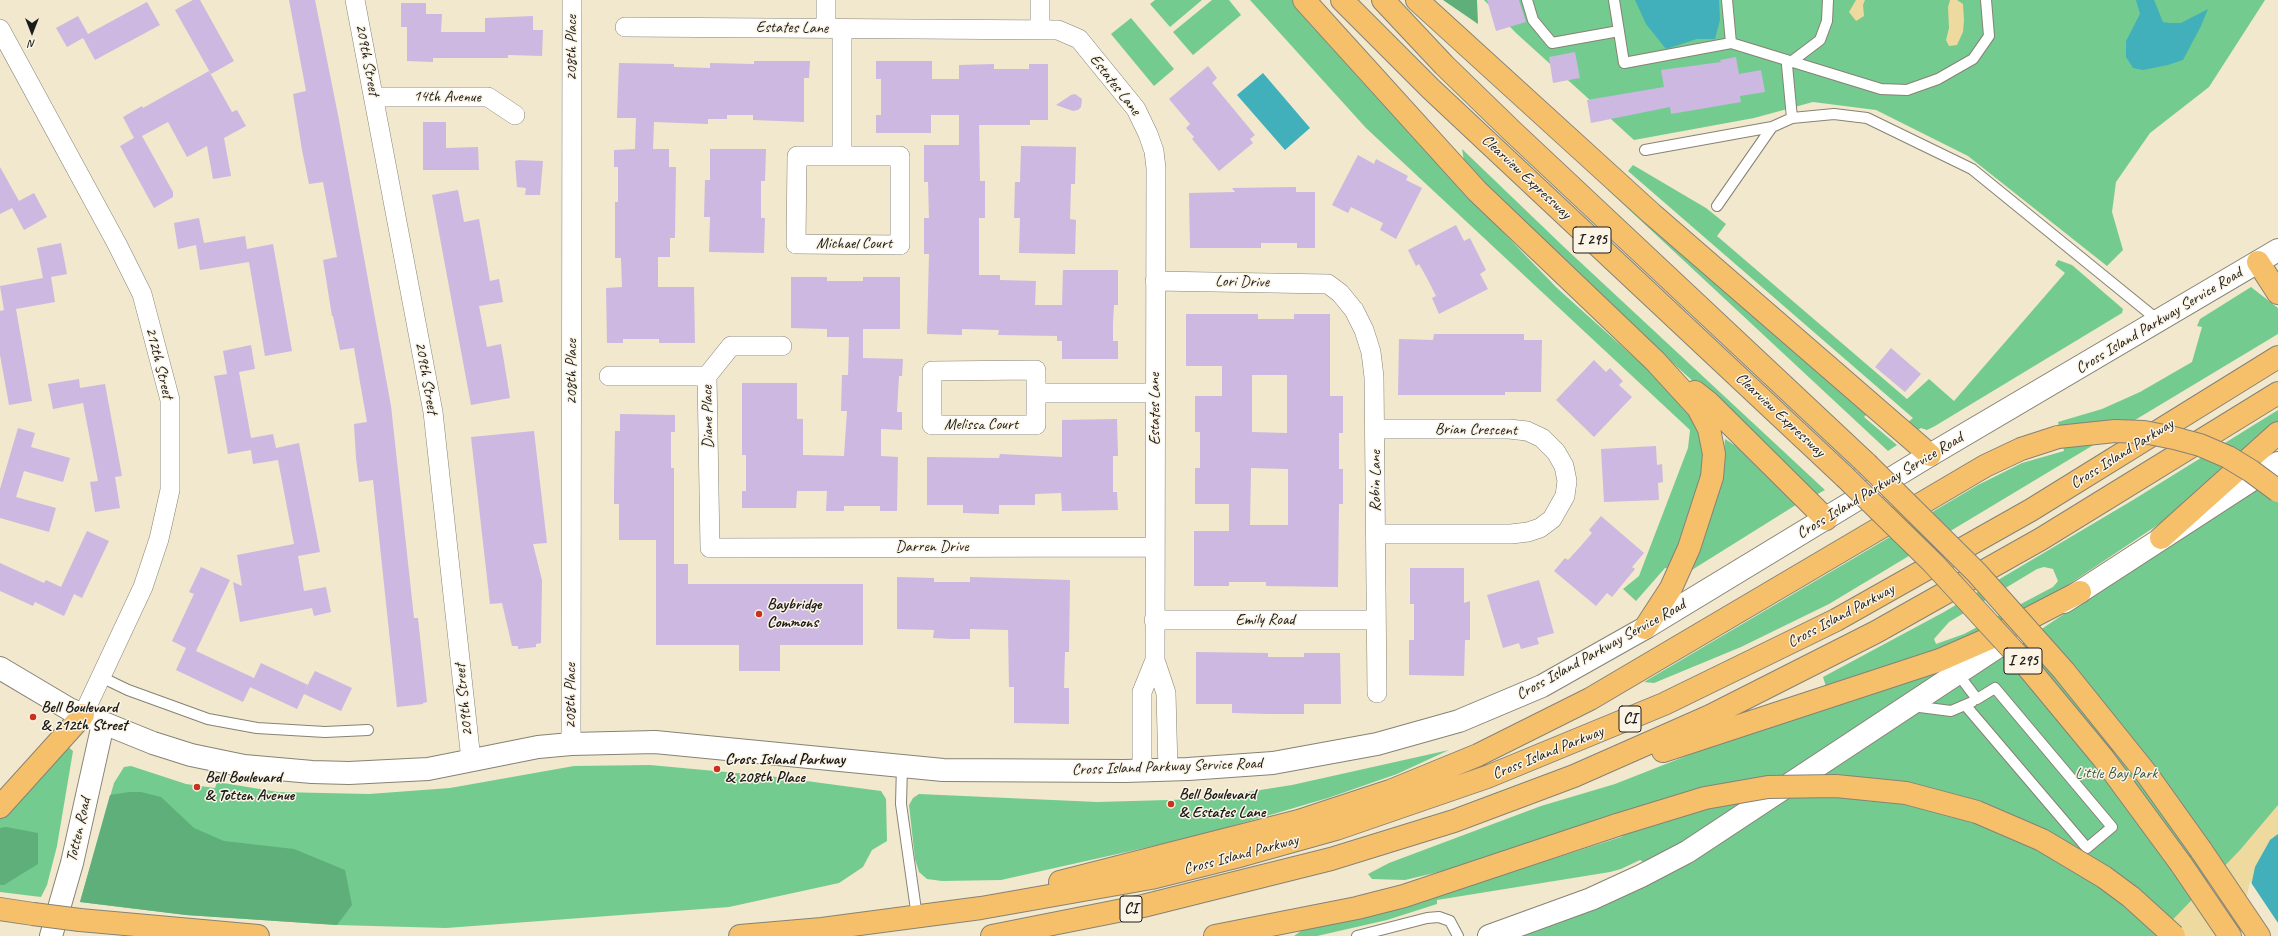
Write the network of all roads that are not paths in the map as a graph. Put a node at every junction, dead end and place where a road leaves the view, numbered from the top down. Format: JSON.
{"nodes":[{"id":1,"x":355,"y":0,"type":"edge"},
{"id":2,"x":572,"y":0,"type":"edge"},
{"id":3,"x":826,"y":0,"type":"edge"},
{"id":4,"x":1040,"y":0,"type":"edge"},
{"id":5,"x":1304,"y":0,"type":"edge"},
{"id":6,"x":1342,"y":0,"type":"edge"},
{"id":7,"x":1383,"y":0,"type":"edge"},
{"id":8,"x":1417,"y":0,"type":"edge"},
{"id":9,"x":1527,"y":0,"type":"edge"},
{"id":10,"x":1614,"y":0,"type":"edge"},
{"id":11,"x":1727,"y":0,"type":"edge"},
{"id":12,"x":1828,"y":0,"type":"edge"},
{"id":13,"x":1986,"y":0,"type":"edge"},
{"id":14,"x":625,"y":27,"type":"dead end"},
{"id":15,"x":0,"y":29,"type":"edge"},
{"id":16,"x":834,"y":29,"type":"junction"},
{"id":17,"x":1040,"y":29,"type":"junction"},
{"id":18,"x":1619,"y":31,"type":"junction"},
{"id":19,"x":1731,"y":43,"type":"junction"},
{"id":20,"x":1794,"y":60,"type":"junction"},
{"id":21,"x":374,"y":96,"type":"junction"},
{"id":22,"x":515,"y":115,"type":"dead end"},
{"id":23,"x":1792,"y":118,"type":"junction"},
{"id":24,"x":1772,"y":127,"type":"junction"},
{"id":25,"x":1645,"y":150,"type":"dead end"},
{"id":26,"x":842,"y":156,"type":"junction"},
{"id":27,"x":1718,"y":206,"type":"dead end"},
{"id":28,"x":2278,"y":250,"type":"edge"},
{"id":29,"x":2258,"y":262,"type":"junction"},
{"id":30,"x":1155,"y":281,"type":"junction"},
{"id":31,"x":1328,"y":284,"type":"joint"},
{"id":32,"x":2278,"y":292,"type":"edge"},
{"id":33,"x":2159,"y":321,"type":"junction"},
{"id":34,"x":782,"y":346,"type":"dead end"},
{"id":35,"x":2278,"y":357,"type":"edge"},
{"id":36,"x":1655,"y":360,"type":"junction"},
{"id":37,"x":609,"y":376,"type":"dead end"},
{"id":38,"x":707,"y":376,"type":"junction"},
{"id":39,"x":1036,"y":393,"type":"junction"},
{"id":40,"x":1155,"y":393,"type":"junction"},
{"id":41,"x":2278,"y":393,"type":"edge"},
{"id":42,"x":1375,"y":430,"type":"junction"},
{"id":43,"x":2278,"y":433,"type":"edge"},
{"id":44,"x":1930,"y":455,"type":"junction"},
{"id":45,"x":2278,"y":462,"type":"edge"},
{"id":46,"x":2278,"y":491,"type":"edge"},
{"id":47,"x":1826,"y":518,"type":"junction"},
{"id":48,"x":1376,"y":534,"type":"junction"},
{"id":49,"x":2161,"y":538,"type":"junction"},
{"id":50,"x":1154,"y":547,"type":"junction"},
{"id":51,"x":710,"y":548,"type":"joint"},
{"id":52,"x":2080,"y":592,"type":"junction"},
{"id":53,"x":1154,"y":620,"type":"junction"},
{"id":54,"x":1376,"y":620,"type":"junction"},
{"id":55,"x":1645,"y":628,"type":"junction"},
{"id":56,"x":1155,"y":660,"type":"junction"},
{"id":57,"x":0,"y":668,"type":"edge"},
{"id":58,"x":1958,"y":674,"type":"junction"},
{"id":59,"x":101,"y":677,"type":"junction"},
{"id":60,"x":1377,"y":692,"type":"dead end"},
{"id":61,"x":1977,"y":699,"type":"junction"},
{"id":62,"x":1911,"y":706,"type":"junction"},
{"id":63,"x":1966,"y":706,"type":"junction"},
{"id":64,"x":83,"y":715,"type":"junction"},
{"id":65,"x":103,"y":724,"type":"junction"},
{"id":66,"x":368,"y":730,"type":"dead end"},
{"id":67,"x":571,"y":744,"type":"junction"},
{"id":68,"x":471,"y":760,"type":"junction"},
{"id":69,"x":902,"y":766,"type":"junction"},
{"id":70,"x":1142,"y":770,"type":"junction"},
{"id":71,"x":1168,"y":770,"type":"junction"},
{"id":72,"x":1515,"y":799,"type":"junction"},
{"id":73,"x":0,"y":807,"type":"edge"},
{"id":74,"x":0,"y":909,"type":"edge"},
{"id":75,"x":917,"y":917,"type":"junction"},
{"id":76,"x":51,"y":936,"type":"edge"},
{"id":77,"x":258,"y":936,"type":"edge"},
{"id":78,"x":740,"y":936,"type":"edge"},
{"id":79,"x":992,"y":936,"type":"edge"},
{"id":80,"x":1216,"y":936,"type":"edge"},
{"id":81,"x":1357,"y":936,"type":"edge"},
{"id":82,"x":1458,"y":936,"type":"edge"},
{"id":83,"x":1489,"y":936,"type":"edge"},
{"id":84,"x":2174,"y":936,"type":"edge"},
{"id":85,"x":2230,"y":936,"type":"edge"},
{"id":86,"x":2259,"y":936,"type":"edge"}],
"edges":[{"from":1,"to":21,"type":"street","name":"209th Street"},
{"from":2,"to":67,"type":"street","name":"208th Place"},
{"from":3,"to":16,"type":"street"},
{"from":4,"to":17,"type":"street"},
{"from":5,"to":36,"type":"highway"},
{"from":6,"to":85,"type":"highway","name":"Clearview Expressway","number":"I 295","bridge":true},
{"from":7,"to":86,"type":"highway","name":"Clearview Expressway","number":"I 295","bridge":true},
{"from":8,"to":44,"type":"highway"},
{"from":9,"to":18,"type":"lane"},
{"from":10,"to":18,"type":"lane"},
{"from":11,"to":19,"type":"lane"},
{"from":12,"to":20,"type":"lane"},
{"from":13,"to":20,"type":"lane"},
{"from":14,"to":16,"type":"street","name":"Estates Lane"},
{"from":15,"to":59,"type":"street","name":"212th Street"},
{"from":16,"to":17,"type":"street","name":"Estates Lane"},
{"from":16,"to":26,"type":"street"},
{"from":17,"to":30,"type":"street","name":"Estates Lane"},
{"from":18,"to":19,"type":"lane"},
{"from":19,"to":20,"type":"lane"},
{"from":20,"to":23,"type":"lane"},
{"from":21,"to":22,"type":"street","name":"14th Avenue"},
{"from":21,"to":68,"type":"street","name":"209th Street"},
{"from":23,"to":24,"type":"lane"},
{"from":23,"to":33,"type":"lane"},
{"from":24,"to":25,"type":"lane"},
{"from":24,"to":27,"type":"lane"},
{"from":26,"to":26,"type":"street","name":"Michael Court"},
{"from":28,"to":29,"type":"street","name":"Cross Island Parkway Service Road"},
{"from":29,"to":32,"type":"highway"},
{"from":29,"to":33,"type":"street","name":"Cross Island Parkway Service Road"},
{"from":30,"to":31,"type":"street","name":"Lori Drive"},
{"from":30,"to":40,"type":"street","name":"Estates Lane"},
{"from":31,"to":42,"type":"street","name":"Robin Lane"},
{"from":33,"to":44,"type":"street","name":"Cross Island Parkway Service Road"},
{"from":34,"to":38,"type":"street","name":"Diane Place"},
{"from":35,"to":75,"type":"highway","name":"Cross Island Parkway","number":"CI"},
{"from":36,"to":47,"type":"highway"},
{"from":36,"to":55,"type":"highway"},
{"from":37,"to":38,"type":"street"},
{"from":38,"to":51,"type":"street","name":"Diane Place"},
{"from":39,"to":39,"type":"street","name":"Melissa Court"},
{"from":39,"to":40,"type":"street"},
{"from":40,"to":50,"type":"street","name":"Estates Lane"},
{"from":41,"to":72,"type":"highway","name":"Cross Island Parkway","number":"CI"},
{"from":42,"to":48,"type":"street","name":"Robin Lane"},
{"from":42,"to":48,"type":"street","name":"Brian Crescent"},
{"from":43,"to":49,"type":"highway"},
{"from":44,"to":47,"type":"street","name":"Cross Island Parkway Service Road"},
{"from":45,"to":49,"type":"street"},
{"from":46,"to":75,"type":"highway","bridge":true},
{"from":47,"to":55,"type":"street","name":"Cross Island Parkway Service Road"},
{"from":48,"to":54,"type":"street","name":"Robin Lane"},
{"from":49,"to":52,"type":"street"},
{"from":50,"to":51,"type":"street","name":"Darren Drive"},
{"from":50,"to":53,"type":"street","name":"Estates Lane"},
{"from":52,"to":58,"type":"street"},
{"from":52,"to":72,"type":"highway"},
{"from":53,"to":54,"type":"street","name":"Emily Road"},
{"from":53,"to":56,"type":"street","name":"Estates Lane"},
{"from":54,"to":60,"type":"street","name":"Robin Lane"},
{"from":55,"to":71,"type":"street","name":"Cross Island Parkway Service Road"},
{"from":56,"to":70,"type":"street","name":"Estates Lane"},
{"from":56,"to":71,"type":"street","name":"Estates Lane"},
{"from":57,"to":64,"type":"street","name":"Cross Island Parkway Service Road"},
{"from":58,"to":61,"type":"lane"},
{"from":58,"to":62,"type":"street"},
{"from":59,"to":64,"type":"street","name":"212th Street"},
{"from":59,"to":66,"type":"lane"},
{"from":61,"to":63,"type":"lane"},
{"from":61,"to":63,"type":"lane"},
{"from":62,"to":63,"type":"lane"},
{"from":62,"to":83,"type":"street"},
{"from":64,"to":65,"type":"street","name":"Cross Island Parkway Service Road"},
{"from":64,"to":73,"type":"highway"},
{"from":65,"to":68,"type":"street","name":"Cross Island Parkway Service Road"},
{"from":65,"to":76,"type":"street","name":"Totten Road"},
{"from":67,"to":68,"type":"street","name":"Cross Island Parkway Service Road"},
{"from":67,"to":69,"type":"street","name":"Cross Island Parkway Service Road"},
{"from":69,"to":70,"type":"street","name":"Cross Island Parkway Service Road"},
{"from":69,"to":75,"type":"lane"},
{"from":70,"to":71,"type":"street","name":"Cross Island Parkway Service Road"},
{"from":72,"to":79,"type":"highway","name":"Cross Island Parkway","number":"CI"},
{"from":74,"to":77,"type":"highway","bridge":true},
{"from":75,"to":78,"type":"highway","name":"Cross Island Parkway","number":"CI"},
{"from":80,"to":84,"type":"highway","bridge":true},
{"from":81,"to":82,"type":"lane"}]}
